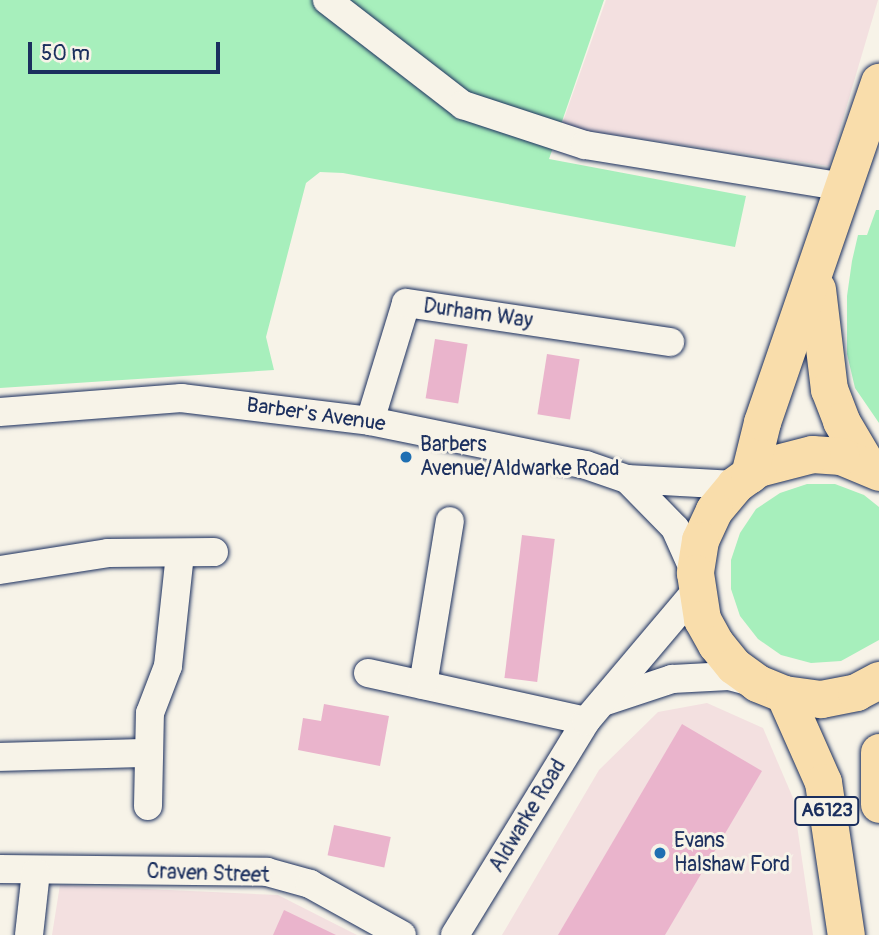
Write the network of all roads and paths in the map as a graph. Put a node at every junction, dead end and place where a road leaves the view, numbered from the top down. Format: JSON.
{"nodes":[{"id":1,"x":327,"y":0,"type":"edge"},
{"id":2,"x":879,"y":82,"type":"edge"},
{"id":3,"x":845,"y":187,"type":"junction"},
{"id":4,"x":816,"y":274,"type":"junction"},
{"id":5,"x":670,"y":342,"type":"dead end"},
{"id":6,"x":0,"y":412,"type":"edge"},
{"id":7,"x":370,"y":421,"type":"junction"},
{"id":8,"x":873,"y":468,"type":"edge"},
{"id":9,"x":627,"y":479,"type":"junction"},
{"id":10,"x":742,"y":480,"type":"junction"},
{"id":11,"x":450,"y":521,"type":"dead end"},
{"id":12,"x":214,"y":552,"type":"dead end"},
{"id":13,"x":180,"y":554,"type":"junction"},
{"id":14,"x":0,"y":570,"type":"edge"},
{"id":15,"x":695,"y":582,"type":"junction"},
{"id":16,"x":368,"y":673,"type":"dead end"},
{"id":17,"x":879,"y":680,"type":"edge"},
{"id":18,"x":423,"y":685,"type":"junction"},
{"id":19,"x":771,"y":689,"type":"junction"},
{"id":20,"x":607,"y":701,"type":"junction"},
{"id":21,"x":586,"y":721,"type":"junction"},
{"id":22,"x":879,"y":752,"type":"edge"},
{"id":23,"x":147,"y":753,"type":"junction"},
{"id":24,"x":0,"y":757,"type":"edge"},
{"id":25,"x":879,"y":804,"type":"edge"},
{"id":26,"x":148,"y":806,"type":"dead end"},
{"id":27,"x":0,"y":869,"type":"edge"},
{"id":28,"x":36,"y":872,"type":"junction"},
{"id":29,"x":29,"y":935,"type":"edge"},
{"id":30,"x":402,"y":935,"type":"edge"},
{"id":31,"x":456,"y":935,"type":"edge"},
{"id":32,"x":846,"y":935,"type":"edge"}],
"edges":[{"from":1,"to":3,"type":"street"},
{"from":2,"to":3,"type":"main road"},
{"from":3,"to":4,"type":"main road"},
{"from":4,"to":8,"type":"main road"},
{"from":4,"to":10,"type":"main road"},
{"from":5,"to":7,"type":"street","name":"Durham Way"},
{"from":6,"to":7,"type":"street","name":"Barber's Avenue"},
{"from":7,"to":9,"type":"street","name":"Barber's Avenue"},
{"from":8,"to":10,"type":"main road"},
{"from":9,"to":10,"type":"street","name":"Barber's Avenue"},
{"from":9,"to":15,"type":"street","name":"Barber's Avenue"},
{"from":10,"to":15,"type":"main road"},
{"from":11,"to":18,"type":"street"},
{"from":12,"to":13,"type":"street"},
{"from":13,"to":14,"type":"street"},
{"from":13,"to":23,"type":"street"},
{"from":15,"to":19,"type":"main road"},
{"from":15,"to":20,"type":"street","name":"Aldwarke Road"},
{"from":16,"to":18,"type":"street"},
{"from":17,"to":19,"type":"main road"},
{"from":18,"to":21,"type":"street"},
{"from":19,"to":20,"type":"street","name":"Aldwarke Road"},
{"from":19,"to":32,"type":"main road","number":"A6123"},
{"from":20,"to":21,"type":"street","name":"Aldwarke Road"},
{"from":21,"to":31,"type":"street","name":"Aldwarke Road"},
{"from":22,"to":25,"type":"main road","number":"A6123"},
{"from":23,"to":24,"type":"street"},
{"from":23,"to":26,"type":"street"},
{"from":27,"to":28,"type":"street","name":"Craven Street"},
{"from":28,"to":29,"type":"street"},
{"from":28,"to":30,"type":"street","name":"Craven Street"}]}
